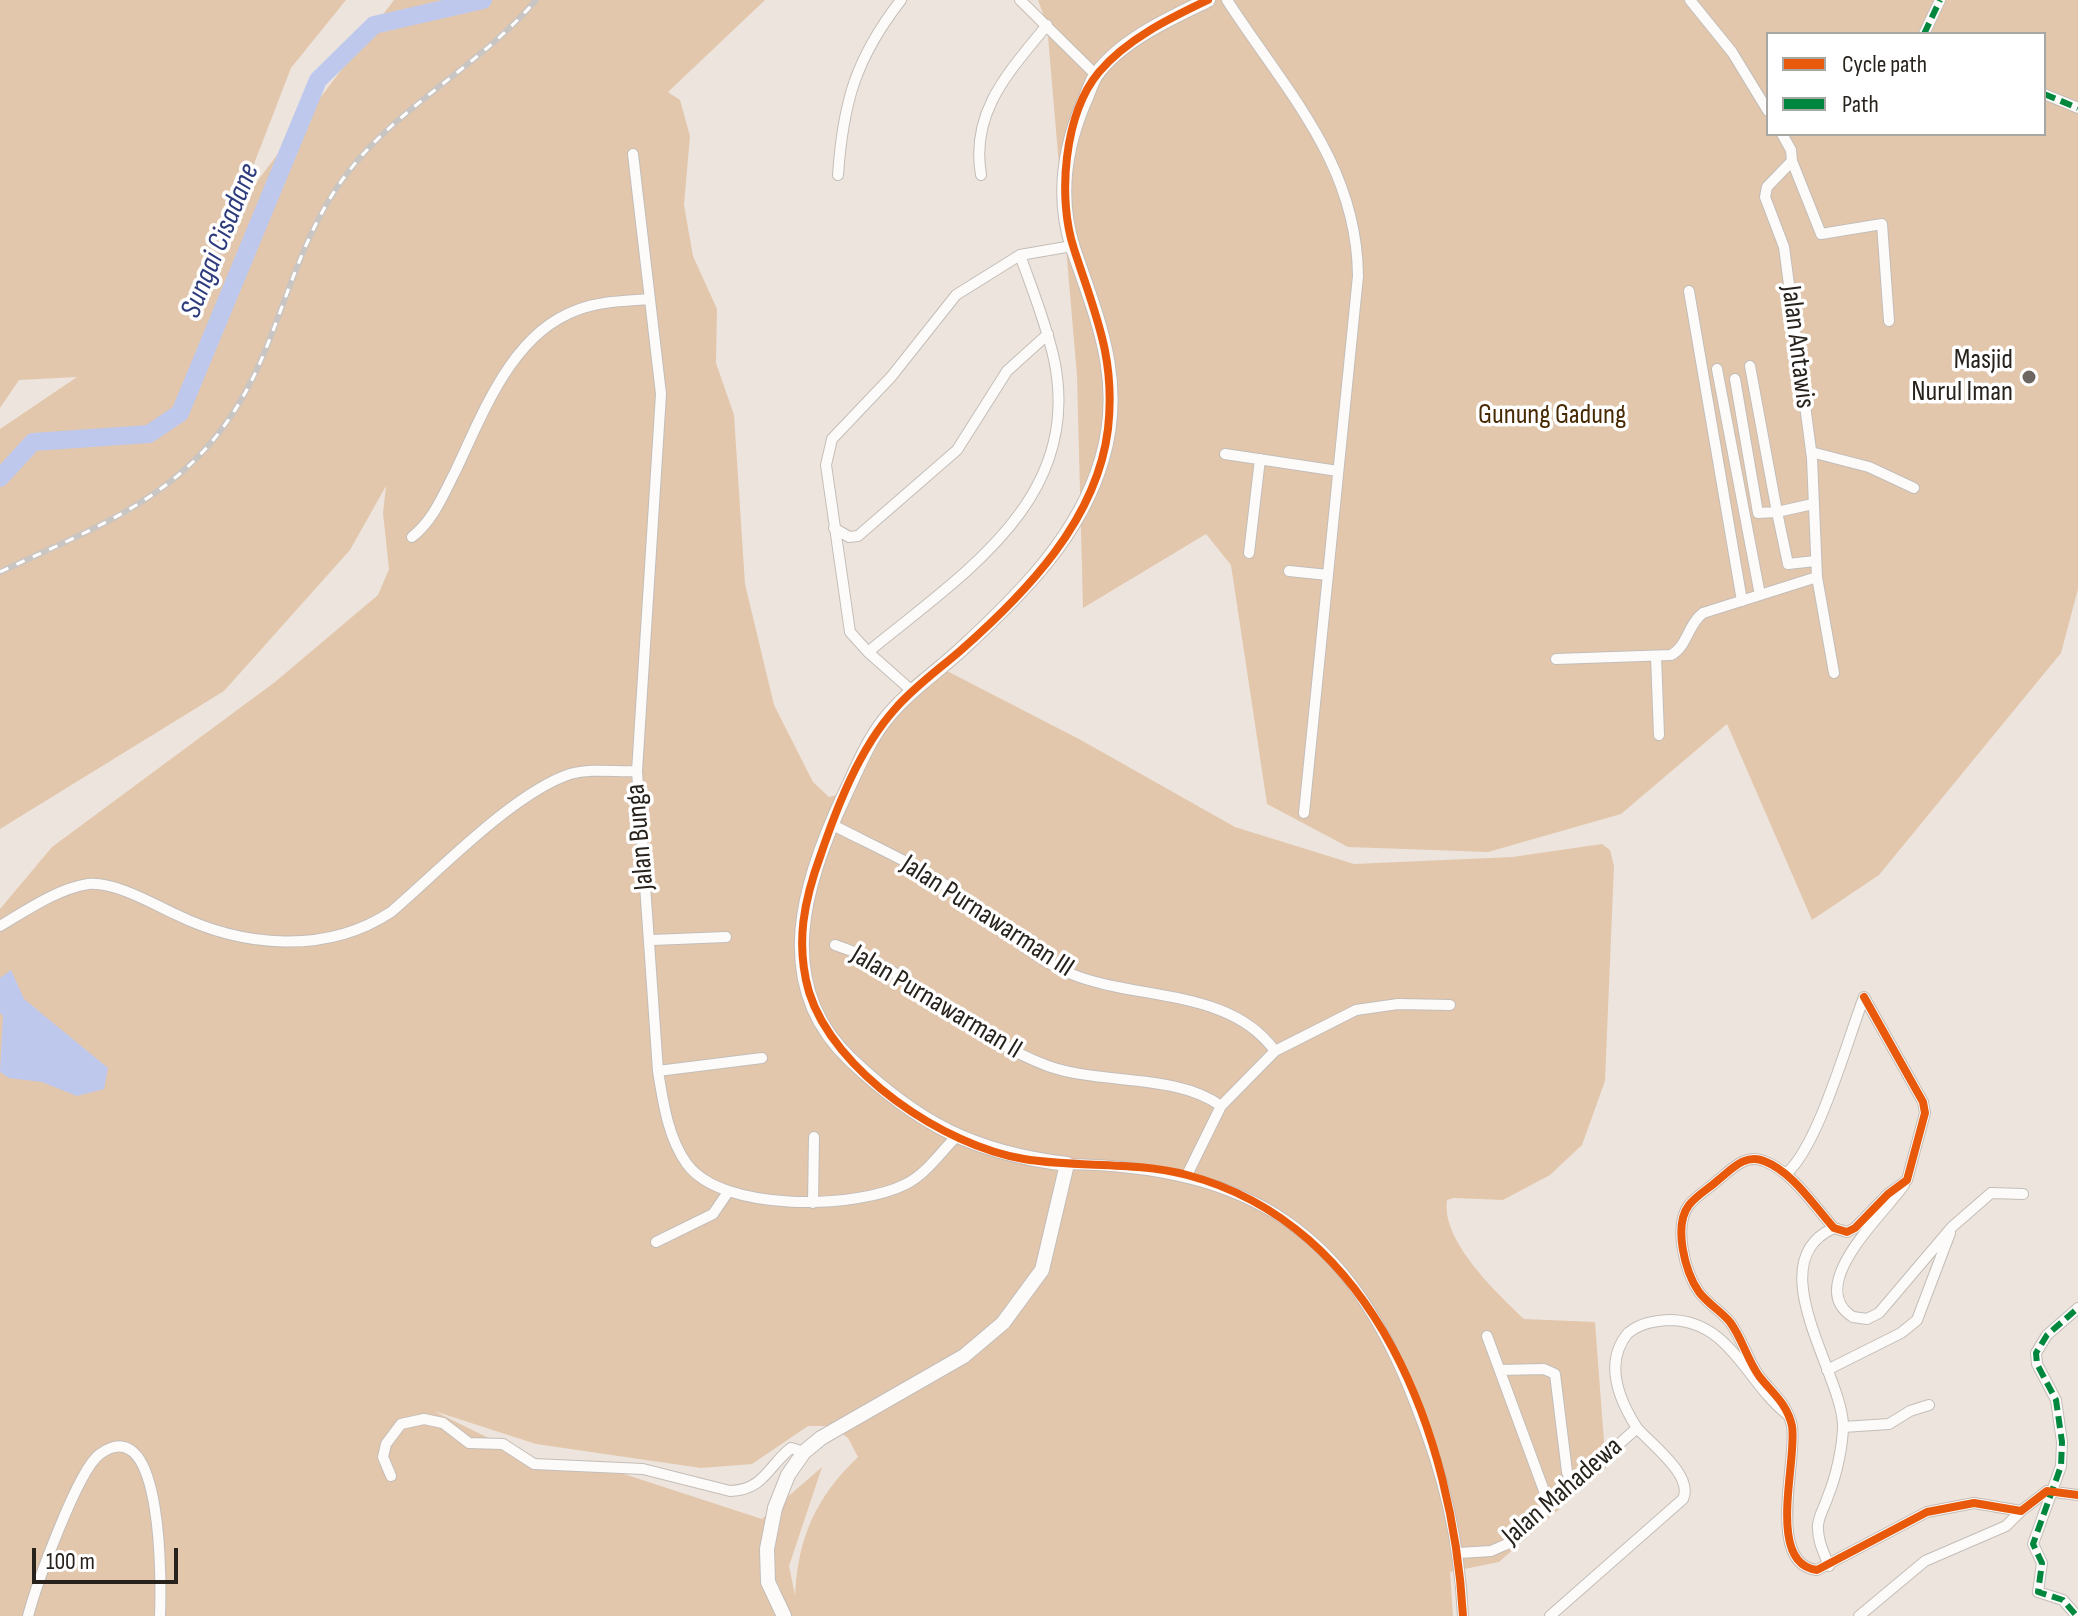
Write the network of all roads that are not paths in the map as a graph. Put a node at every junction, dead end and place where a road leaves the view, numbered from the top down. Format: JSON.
{"nodes":[{"id":1,"x":901,"y":0,"type":"edge"},
{"id":2,"x":1020,"y":0,"type":"edge"},
{"id":3,"x":1208,"y":0,"type":"edge"},
{"id":4,"x":1227,"y":0,"type":"edge"},
{"id":5,"x":1690,"y":0,"type":"edge"},
{"id":6,"x":1940,"y":0,"type":"edge"},
{"id":7,"x":1047,"y":25,"type":"junction"},
{"id":8,"x":1925,"y":32,"type":"edge"},
{"id":9,"x":1096,"y":75,"type":"junction"},
{"id":10,"x":2046,"y":95,"type":"edge"},
{"id":11,"x":1766,"y":108,"type":"edge"},
{"id":12,"x":2078,"y":108,"type":"edge"},
{"id":13,"x":1783,"y":136,"type":"edge"},
{"id":14,"x":633,"y":154,"type":"dead end"},
{"id":15,"x":1792,"y":161,"type":"junction"},
{"id":16,"x":838,"y":175,"type":"dead end"},
{"id":17,"x":981,"y":175,"type":"dead end"},
{"id":18,"x":1072,"y":246,"type":"junction"},
{"id":19,"x":1020,"y":255,"type":"junction"},
{"id":20,"x":1689,"y":291,"type":"dead end"},
{"id":21,"x":649,"y":299,"type":"junction"},
{"id":22,"x":1889,"y":321,"type":"dead end"},
{"id":23,"x":1048,"y":334,"type":"junction"},
{"id":24,"x":1750,"y":366,"type":"dead end"},
{"id":25,"x":1717,"y":369,"type":"dead end"},
{"id":26,"x":1735,"y":379,"type":"dead end"},
{"id":27,"x":1811,"y":452,"type":"junction"},
{"id":28,"x":1225,"y":454,"type":"dead end"},
{"id":29,"x":1260,"y":459,"type":"junction"},
{"id":30,"x":1338,"y":471,"type":"junction"},
{"id":31,"x":1914,"y":488,"type":"dead end"},
{"id":32,"x":1813,"y":504,"type":"junction"},
{"id":33,"x":1777,"y":512,"type":"junction"},
{"id":34,"x":834,"y":528,"type":"junction"},
{"id":35,"x":412,"y":537,"type":"dead end"},
{"id":36,"x":1249,"y":553,"type":"dead end"},
{"id":37,"x":1815,"y":561,"type":"junction"},
{"id":38,"x":1289,"y":571,"type":"dead end"},
{"id":39,"x":1328,"y":575,"type":"junction"},
{"id":40,"x":1817,"y":577,"type":"junction"},
{"id":41,"x":1760,"y":595,"type":"junction"},
{"id":42,"x":1742,"y":601,"type":"junction"},
{"id":43,"x":868,"y":652,"type":"junction"},
{"id":44,"x":1656,"y":656,"type":"junction"},
{"id":45,"x":1556,"y":659,"type":"dead end"},
{"id":46,"x":1834,"y":673,"type":"dead end"},
{"id":47,"x":912,"y":691,"type":"junction"},
{"id":48,"x":1659,"y":735,"type":"dead end"},
{"id":49,"x":637,"y":771,"type":"junction"},
{"id":50,"x":1304,"y":813,"type":"dead end"},
{"id":51,"x":831,"y":824,"type":"junction"},
{"id":52,"x":0,"y":926,"type":"edge"},
{"id":53,"x":726,"y":937,"type":"dead end"},
{"id":54,"x":652,"y":940,"type":"junction"},
{"id":55,"x":835,"y":945,"type":"dead end"},
{"id":56,"x":1450,"y":1005,"type":"dead end"},
{"id":57,"x":1275,"y":1051,"type":"junction"},
{"id":58,"x":762,"y":1058,"type":"dead end"},
{"id":59,"x":658,"y":1071,"type":"junction"},
{"id":60,"x":1221,"y":1106,"type":"junction"},
{"id":61,"x":814,"y":1137,"type":"dead end"},
{"id":62,"x":955,"y":1138,"type":"junction"},
{"id":63,"x":1067,"y":1164,"type":"junction"},
{"id":64,"x":1786,"y":1174,"type":"junction"},
{"id":65,"x":1187,"y":1175,"type":"junction"},
{"id":66,"x":1907,"y":1180,"type":"junction"},
{"id":67,"x":728,"y":1192,"type":"junction"},
{"id":68,"x":2023,"y":1194,"type":"dead end"},
{"id":69,"x":813,"y":1203,"type":"junction"},
{"id":70,"x":1952,"y":1227,"type":"junction"},
{"id":71,"x":1834,"y":1228,"type":"junction"},
{"id":72,"x":656,"y":1242,"type":"dead end"},
{"id":73,"x":2078,"y":1308,"type":"edge"},
{"id":74,"x":1487,"y":1336,"type":"dead end"},
{"id":75,"x":1500,"y":1370,"type":"junction"},
{"id":76,"x":1827,"y":1370,"type":"junction"},
{"id":77,"x":1929,"y":1405,"type":"dead end"},
{"id":78,"x":1790,"y":1417,"type":"junction"},
{"id":79,"x":1843,"y":1427,"type":"junction"},
{"id":80,"x":1637,"y":1428,"type":"junction"},
{"id":81,"x":804,"y":1452,"type":"junction"},
{"id":82,"x":391,"y":1476,"type":"dead end"},
{"id":83,"x":1572,"y":1485,"type":"junction"},
{"id":84,"x":2053,"y":1489,"type":"junction"},
{"id":85,"x":2078,"y":1495,"type":"edge"},
{"id":86,"x":1550,"y":1507,"type":"junction"},
{"id":87,"x":2021,"y":1511,"type":"junction"},
{"id":88,"x":1459,"y":1553,"type":"junction"},
{"id":89,"x":1829,"y":1566,"type":"junction"},
{"id":90,"x":2075,"y":1614,"type":"dead end"},
{"id":91,"x":28,"y":1616,"type":"edge"},
{"id":92,"x":160,"y":1616,"type":"edge"},
{"id":93,"x":784,"y":1616,"type":"edge"},
{"id":94,"x":1463,"y":1616,"type":"edge"},
{"id":95,"x":1550,"y":1616,"type":"edge"},
{"id":96,"x":1859,"y":1616,"type":"edge"}],
"edges":[{"from":1,"to":16,"type":"street"},
{"from":2,"to":7,"type":"street"},
{"from":3,"to":9,"type":"street"},
{"from":4,"to":30,"type":"street"},
{"from":5,"to":11,"type":"street"},
{"from":6,"to":8,"type":"street"},
{"from":7,"to":9,"type":"street"},
{"from":7,"to":17,"type":"street"},
{"from":9,"to":18,"type":"street"},
{"from":10,"to":12,"type":"street"},
{"from":13,"to":15,"type":"street"},
{"from":14,"to":21,"type":"street"},
{"from":15,"to":22,"type":"street"},
{"from":15,"to":27,"type":"street","name":"Jalan Antawis"},
{"from":18,"to":19,"type":"street"},
{"from":18,"to":47,"type":"street"},
{"from":19,"to":23,"type":"street"},
{"from":19,"to":34,"type":"street"},
{"from":20,"to":42,"type":"street"},
{"from":21,"to":35,"type":"street"},
{"from":21,"to":49,"type":"street"},
{"from":23,"to":34,"type":"street"},
{"from":23,"to":43,"type":"street"},
{"from":24,"to":33,"type":"street"},
{"from":25,"to":41,"type":"street"},
{"from":26,"to":33,"type":"street"},
{"from":27,"to":31,"type":"street"},
{"from":27,"to":32,"type":"street","name":"Jalan Antawis"},
{"from":28,"to":29,"type":"street"},
{"from":29,"to":30,"type":"street"},
{"from":29,"to":36,"type":"street"},
{"from":30,"to":39,"type":"street"},
{"from":32,"to":33,"type":"street"},
{"from":32,"to":37,"type":"street","name":"Jalan Antawis"},
{"from":33,"to":37,"type":"street"},
{"from":34,"to":43,"type":"street"},
{"from":37,"to":40,"type":"street","name":"Jalan Antawis"},
{"from":38,"to":39,"type":"street"},
{"from":39,"to":50,"type":"street"},
{"from":40,"to":41,"type":"street"},
{"from":40,"to":46,"type":"street","name":"Jalan Antawis"},
{"from":41,"to":42,"type":"street"},
{"from":42,"to":44,"type":"street"},
{"from":43,"to":47,"type":"street"},
{"from":44,"to":45,"type":"street"},
{"from":44,"to":48,"type":"street"},
{"from":47,"to":51,"type":"street"},
{"from":49,"to":52,"type":"street","name":"Jalan Bunga"},
{"from":49,"to":54,"type":"street","name":"Jalan Bunga"},
{"from":51,"to":57,"type":"street","name":"Jalan Purnawarman III"},
{"from":51,"to":62,"type":"street"},
{"from":53,"to":54,"type":"street"},
{"from":54,"to":59,"type":"street","name":"Jalan Bunga"},
{"from":55,"to":60,"type":"street","name":"Jalan Purnawarman II"},
{"from":56,"to":57,"type":"street"},
{"from":57,"to":60,"type":"street"},
{"from":58,"to":59,"type":"street"},
{"from":59,"to":67,"type":"street","name":"Jalan Bunga"},
{"from":60,"to":65,"type":"street"},
{"from":61,"to":69,"type":"street"},
{"from":62,"to":63,"type":"street"},
{"from":62,"to":69,"type":"street","name":"Jalan Bunga"},
{"from":63,"to":65,"type":"street"},
{"from":63,"to":81,"type":"street"},
{"from":64,"to":66,"type":"street"},
{"from":64,"to":71,"type":"street"},
{"from":64,"to":78,"type":"street"},
{"from":65,"to":88,"type":"street"},
{"from":66,"to":70,"type":"street"},
{"from":66,"to":71,"type":"street"},
{"from":67,"to":69,"type":"street","name":"Jalan Bunga"},
{"from":67,"to":72,"type":"street"},
{"from":68,"to":70,"type":"street"},
{"from":70,"to":76,"type":"street"},
{"from":71,"to":76,"type":"street"},
{"from":73,"to":84,"type":"street"},
{"from":74,"to":75,"type":"street"},
{"from":75,"to":83,"type":"street"},
{"from":75,"to":86,"type":"street"},
{"from":76,"to":79,"type":"street"},
{"from":77,"to":79,"type":"street"},
{"from":78,"to":80,"type":"street"},
{"from":78,"to":89,"type":"street"},
{"from":79,"to":89,"type":"street"},
{"from":80,"to":83,"type":"street","name":"Jalan Mahadewa"},
{"from":80,"to":95,"type":"street","name":"Jalan Mahadewa"},
{"from":81,"to":82,"type":"street"},
{"from":81,"to":93,"type":"street"},
{"from":83,"to":86,"type":"street","name":"Jalan Mahadewa"},
{"from":84,"to":85,"type":"street"},
{"from":84,"to":87,"type":"street"},
{"from":84,"to":90,"type":"street"},
{"from":86,"to":88,"type":"street","name":"Jalan Mahadewa"},
{"from":87,"to":89,"type":"street"},
{"from":87,"to":96,"type":"street"},
{"from":88,"to":94,"type":"street"},
{"from":91,"to":92,"type":"street"}]}
